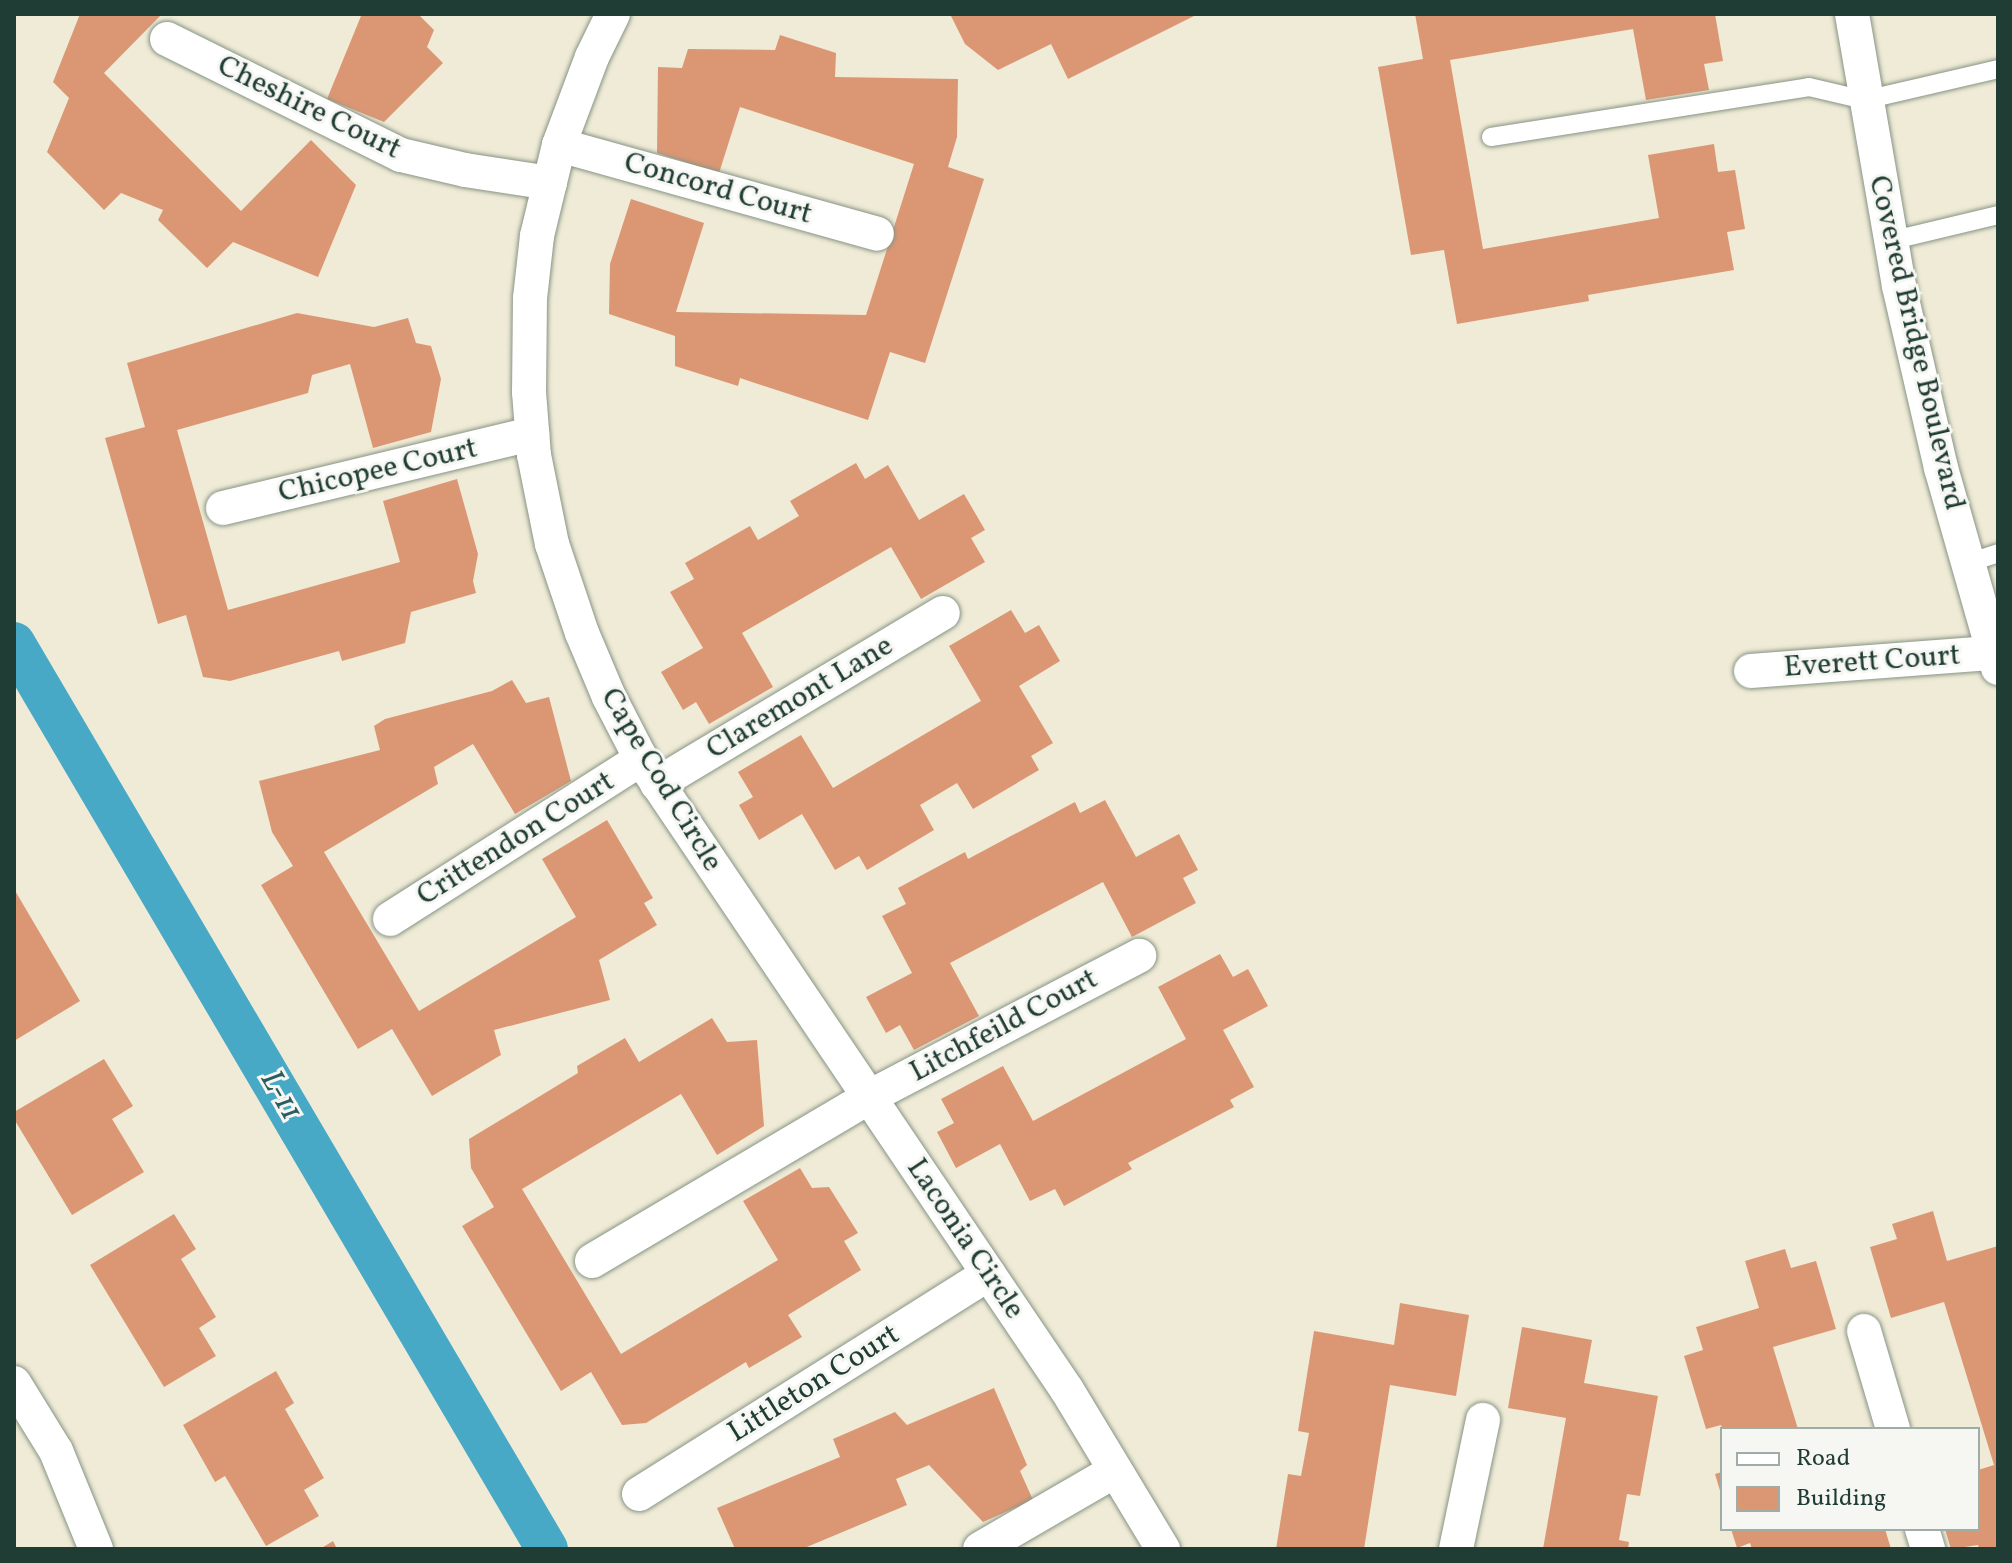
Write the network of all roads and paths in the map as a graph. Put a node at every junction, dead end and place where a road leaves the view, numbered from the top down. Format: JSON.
{"nodes":[{"id":1,"x":613,"y":14,"type":"edge"},
{"id":2,"x":1852,"y":14,"type":"edge"},
{"id":3,"x":167,"y":39,"type":"dead end"},
{"id":4,"x":1998,"y":69,"type":"edge"},
{"id":5,"x":1865,"y":100,"type":"junction"},
{"id":6,"x":1491,"y":137,"type":"dead end"},
{"id":7,"x":559,"y":145,"type":"junction"},
{"id":8,"x":550,"y":183,"type":"junction"},
{"id":9,"x":1998,"y":215,"type":"edge"},
{"id":10,"x":877,"y":234,"type":"dead end"},
{"id":11,"x":1890,"y":241,"type":"junction"},
{"id":12,"x":532,"y":434,"type":"junction"},
{"id":13,"x":223,"y":508,"type":"dead end"},
{"id":14,"x":1983,"y":558,"type":"edge"},
{"id":15,"x":943,"y":613,"type":"dead end"},
{"id":16,"x":1995,"y":660,"type":"edge"},
{"id":17,"x":1751,"y":671,"type":"dead end"},
{"id":18,"x":649,"y":771,"type":"junction"},
{"id":19,"x":390,"y":919,"type":"dead end"},
{"id":20,"x":757,"y":936,"type":"joint"},
{"id":21,"x":1139,"y":956,"type":"dead end"},
{"id":22,"x":869,"y":1097,"type":"junction"},
{"id":23,"x":592,"y":1261,"type":"dead end"},
{"id":24,"x":988,"y":1274,"type":"junction"},
{"id":25,"x":1864,"y":1331,"type":"dead end"},
{"id":26,"x":14,"y":1383,"type":"edge"},
{"id":27,"x":1483,"y":1420,"type":"dead end"},
{"id":28,"x":1892,"y":1427,"type":"edge"},
{"id":29,"x":1113,"y":1472,"type":"junction"},
{"id":30,"x":639,"y":1494,"type":"dead end"},
{"id":31,"x":96,"y":1549,"type":"edge"},
{"id":32,"x":980,"y":1549,"type":"edge"},
{"id":33,"x":1163,"y":1549,"type":"edge"},
{"id":34,"x":1456,"y":1549,"type":"edge"}],
"edges":[{"from":1,"to":7,"type":"street","name":"Cape Cod Circle"},
{"from":2,"to":5,"type":"street","name":"Covered Bridge Boulevard"},
{"from":3,"to":8,"type":"street","name":"Cheshire Court"},
{"from":4,"to":5,"type":"lane"},
{"from":5,"to":6,"type":"lane"},
{"from":5,"to":11,"type":"street","name":"Covered Bridge Boulevard"},
{"from":7,"to":8,"type":"street","name":"Cape Cod Circle"},
{"from":7,"to":10,"type":"street","name":"Concord Court"},
{"from":8,"to":12,"type":"street","name":"Cape Cod Circle"},
{"from":9,"to":11,"type":"lane"},
{"from":11,"to":14,"type":"street","name":"Covered Bridge Boulevard"},
{"from":12,"to":13,"type":"street","name":"Chicopee Court"},
{"from":12,"to":18,"type":"street","name":"Cape Cod Circle"},
{"from":14,"to":16,"type":"street","name":"Covered Bridge Boulevard"},
{"from":15,"to":18,"type":"street","name":"Claremont Lane"},
{"from":16,"to":17,"type":"street","name":"Everett Court"},
{"from":18,"to":19,"type":"street","name":"Crittendon Court"},
{"from":18,"to":20,"type":"street","name":"Cape Cod Circle"},
{"from":20,"to":22,"type":"street","name":"Laconia Circle"},
{"from":21,"to":22,"type":"street","name":"Litchfeild Court"},
{"from":22,"to":23,"type":"street"},
{"from":22,"to":24,"type":"street","name":"Laconia Circle"},
{"from":24,"to":29,"type":"street","name":"Laconia Circle"},
{"from":24,"to":30,"type":"street","name":"Littleton Court"},
{"from":25,"to":28,"type":"street"},
{"from":26,"to":31,"type":"street"},
{"from":27,"to":34,"type":"street"},
{"from":29,"to":32,"type":"street"},
{"from":29,"to":33,"type":"street","name":"Laconia Circle"}]}
